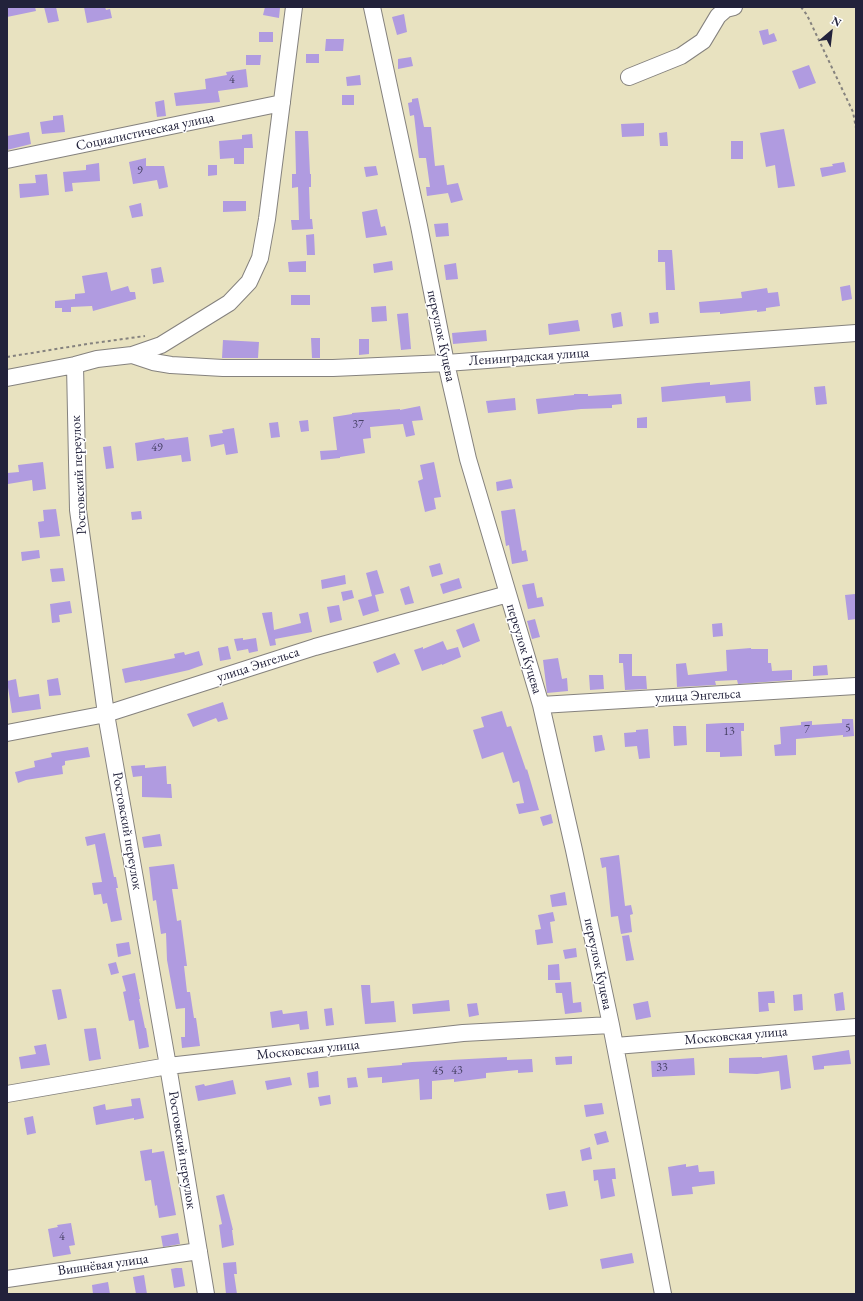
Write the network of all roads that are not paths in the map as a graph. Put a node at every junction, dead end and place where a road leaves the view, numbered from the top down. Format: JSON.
{"nodes":[{"id":1,"x":294,"y":7,"type":"edge"},
{"id":2,"x":372,"y":7,"type":"edge"},
{"id":3,"x":734,"y":7,"type":"edge"},
{"id":4,"x":629,"y":77,"type":"dead end"},
{"id":5,"x":282,"y":103,"type":"junction"},
{"id":6,"x":7,"y":160,"type":"edge"},
{"id":7,"x":856,"y":333,"type":"edge"},
{"id":8,"x":132,"y":355,"type":"junction"},
{"id":9,"x":446,"y":363,"type":"junction"},
{"id":10,"x":75,"y":365,"type":"junction"},
{"id":11,"x":7,"y":378,"type":"edge"},
{"id":12,"x":508,"y":594,"type":"junction"},
{"id":13,"x":856,"y":686,"type":"edge"},
{"id":14,"x":541,"y":705,"type":"junction"},
{"id":15,"x":106,"y":714,"type":"junction"},
{"id":16,"x":7,"y":733,"type":"edge"},
{"id":17,"x":611,"y":1025,"type":"junction"},
{"id":18,"x":856,"y":1026,"type":"edge"},
{"id":19,"x":615,"y":1046,"type":"junction"},
{"id":20,"x":168,"y":1066,"type":"junction"},
{"id":21,"x":7,"y":1094,"type":"edge"},
{"id":22,"x":199,"y":1251,"type":"junction"},
{"id":23,"x":7,"y":1279,"type":"edge"},
{"id":24,"x":206,"y":1294,"type":"edge"},
{"id":25,"x":662,"y":1294,"type":"edge"}],
"edges":[{"from":1,"to":5,"type":"street"},
{"from":2,"to":9,"type":"street","name":"переулок Куцева"},
{"from":3,"to":4,"type":"street"},
{"from":5,"to":6,"type":"street","name":"Социалистическая улица"},
{"from":5,"to":8,"type":"street","name":"Ленинградская улица"},
{"from":7,"to":9,"type":"street","name":"Ленинградская улица"},
{"from":8,"to":9,"type":"street","name":"Ленинградская улица"},
{"from":8,"to":10,"type":"street","name":"Ленинградская улица"},
{"from":9,"to":12,"type":"street","name":"переулок Куцева"},
{"from":10,"to":11,"type":"street","name":"Ленинградская улица"},
{"from":10,"to":15,"type":"street","name":"Ростовский переулок"},
{"from":12,"to":14,"type":"street","name":"переулок Куцева"},
{"from":12,"to":15,"type":"street","name":"улица Энгельса"},
{"from":13,"to":14,"type":"street","name":"улица Энгельса"},
{"from":14,"to":17,"type":"street","name":"переулок Куцева"},
{"from":15,"to":16,"type":"street","name":"улица Энгельса"},
{"from":15,"to":20,"type":"street","name":"Ростовский переулок"},
{"from":17,"to":19,"type":"street","name":"переулок Куцева"},
{"from":17,"to":20,"type":"street","name":"Московская улица"},
{"from":18,"to":19,"type":"street","name":"Московская улица"},
{"from":19,"to":25,"type":"street","name":"переулок Куцева"},
{"from":20,"to":21,"type":"street","name":"Московская улица"},
{"from":20,"to":22,"type":"street","name":"Ростовский переулок"},
{"from":22,"to":23,"type":"street","name":"Вишнёвая улица"},
{"from":22,"to":24,"type":"street","name":"Ростовский переулок"}]}
